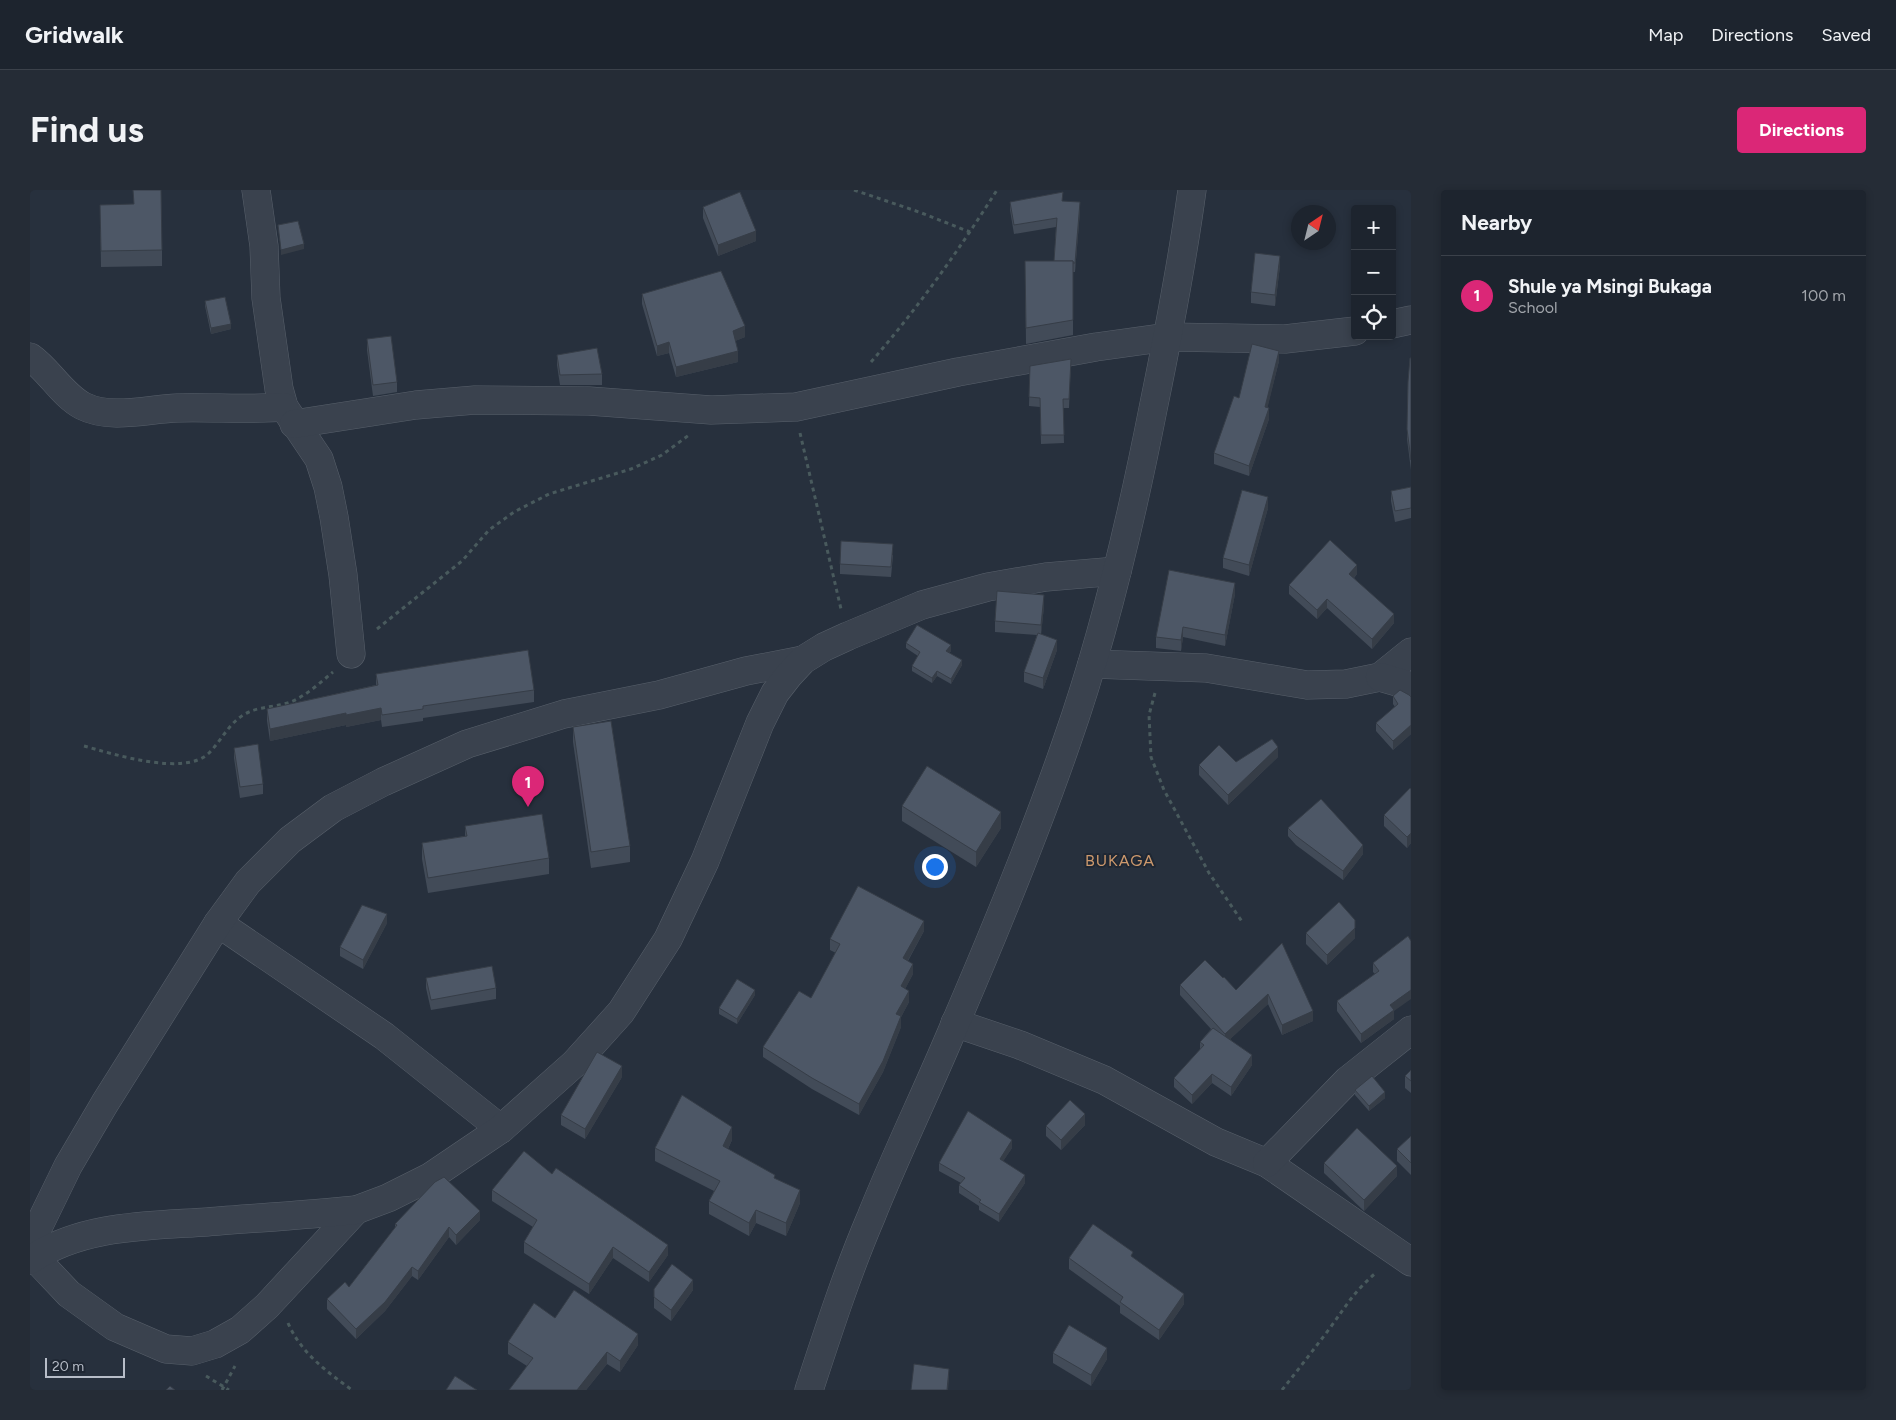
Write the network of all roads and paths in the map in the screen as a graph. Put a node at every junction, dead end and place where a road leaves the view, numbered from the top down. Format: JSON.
{"nodes":[{"id":1,"x":256,"y":190,"type":"edge"},
{"id":2,"x":854,"y":190,"type":"edge"},
{"id":3,"x":996,"y":190,"type":"edge"},
{"id":4,"x":1192,"y":190,"type":"edge"},
{"id":5,"x":970,"y":232,"type":"junction"},
{"id":6,"x":1411,"y":320,"type":"edge"},
{"id":7,"x":1396,"y":323,"type":"edge"},
{"id":8,"x":1351,"y":331,"type":"edge"},
{"id":9,"x":1168,"y":337,"type":"junction"},
{"id":10,"x":30,"y":357,"type":"edge"},
{"id":11,"x":868,"y":365,"type":"dead end"},
{"id":12,"x":796,"y":408,"type":"junction"},
{"id":13,"x":711,"y":410,"type":"junction"},
{"id":14,"x":289,"y":416,"type":"junction"},
{"id":15,"x":1117,"y":571,"type":"junction"},
{"id":16,"x":848,"y":636,"type":"junction"},
{"id":17,"x":1411,"y":652,"type":"edge"},
{"id":18,"x":351,"y":654,"type":"junction"},
{"id":19,"x":804,"y":660,"type":"junction"},
{"id":20,"x":1092,"y":664,"type":"junction"},
{"id":21,"x":1162,"y":666,"type":"junction"},
{"id":22,"x":1380,"y":677,"type":"junction"},
{"id":23,"x":1411,"y":686,"type":"edge"},
{"id":24,"x":84,"y":746,"type":"dead end"},
{"id":25,"x":218,"y":923,"type":"junction"},
{"id":26,"x":1243,"y":923,"type":"dead end"},
{"id":27,"x":955,"y":1023,"type":"junction"},
{"id":28,"x":1411,"y":1030,"type":"edge"},
{"id":29,"x":501,"y":1128,"type":"junction"},
{"id":30,"x":1267,"y":1163,"type":"junction"},
{"id":31,"x":356,"y":1210,"type":"junction"},
{"id":32,"x":31,"y":1254,"type":"edge"},
{"id":33,"x":1408,"y":1260,"type":"edge"},
{"id":34,"x":277,"y":1296,"type":"junction"},
{"id":35,"x":224,"y":1386,"type":"dead end"},
{"id":36,"x":229,"y":1390,"type":"edge"},
{"id":37,"x":352,"y":1390,"type":"edge"},
{"id":38,"x":809,"y":1390,"type":"edge"},
{"id":39,"x":1282,"y":1390,"type":"edge"}],
"edges":[{"from":1,"to":14,"type":"street"},
{"from":2,"to":5,"type":"path"},
{"from":3,"to":5,"type":"path"},
{"from":4,"to":9,"type":"street"},
{"from":5,"to":11,"type":"path"},
{"from":6,"to":7,"type":"street"},
{"from":8,"to":9,"type":"street"},
{"from":9,"to":12,"type":"street"},
{"from":9,"to":15,"type":"street"},
{"from":10,"to":14,"type":"street"},
{"from":12,"to":13,"type":"street"},
{"from":12,"to":16,"type":"path"},
{"from":13,"to":14,"type":"street"},
{"from":13,"to":18,"type":"path"},
{"from":14,"to":18,"type":"street"},
{"from":15,"to":16,"type":"street"},
{"from":15,"to":20,"type":"street"},
{"from":16,"to":19,"type":"street"},
{"from":17,"to":22,"type":"street"},
{"from":18,"to":24,"type":"path"},
{"from":19,"to":25,"type":"street"},
{"from":19,"to":29,"type":"street"},
{"from":20,"to":21,"type":"street"},
{"from":20,"to":27,"type":"street"},
{"from":21,"to":22,"type":"street"},
{"from":21,"to":26,"type":"path"},
{"from":22,"to":23,"type":"street"},
{"from":25,"to":29,"type":"street"},
{"from":25,"to":32,"type":"street"},
{"from":27,"to":30,"type":"street"},
{"from":27,"to":38,"type":"street"},
{"from":28,"to":30,"type":"street"},
{"from":29,"to":31,"type":"street"},
{"from":30,"to":33,"type":"street"},
{"from":31,"to":32,"type":"street"},
{"from":31,"to":34,"type":"street"},
{"from":32,"to":34,"type":"street"},
{"from":33,"to":39,"type":"path"},
{"from":34,"to":37,"type":"path"},
{"from":35,"to":36,"type":"path"}]}
